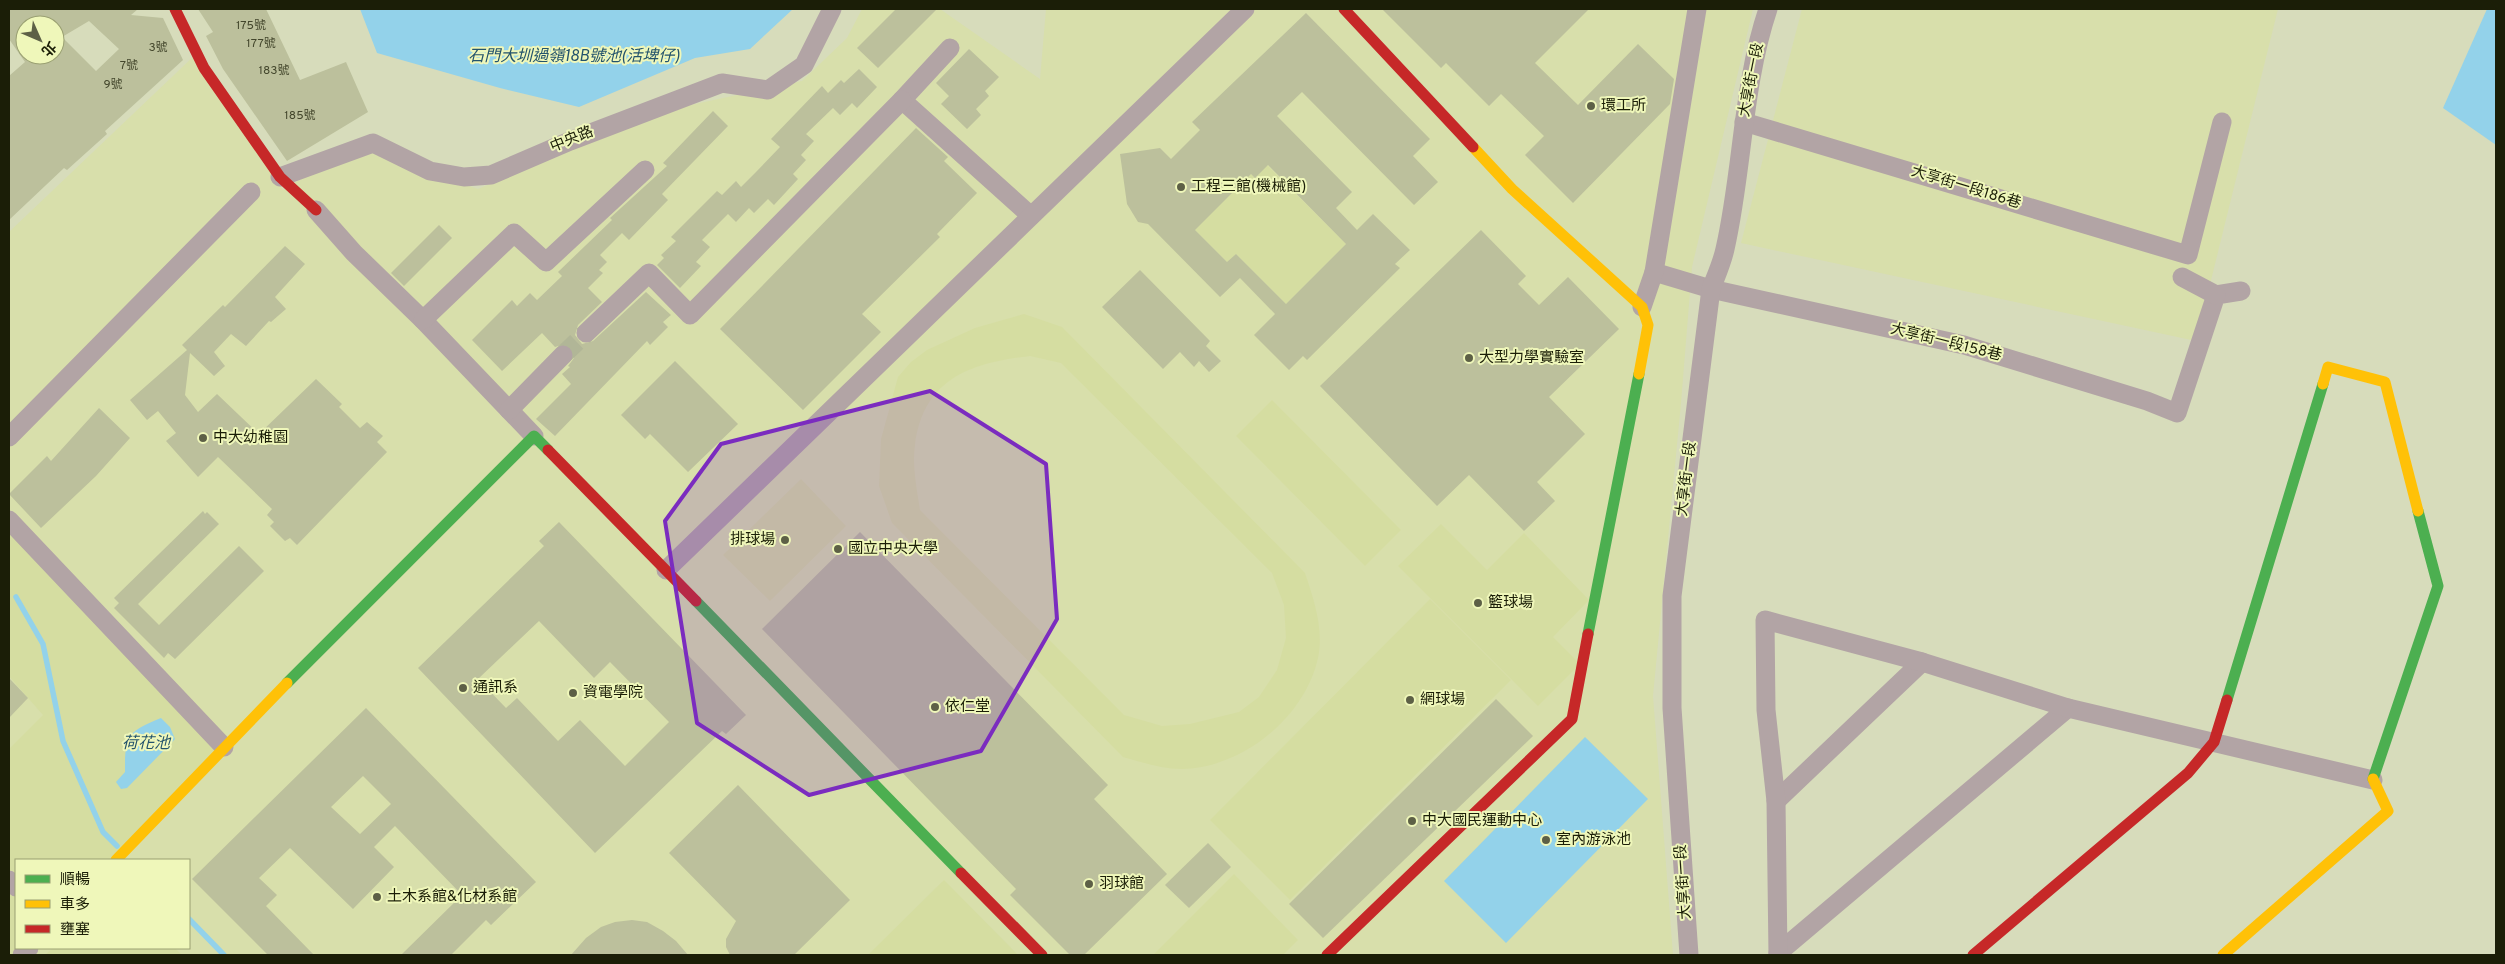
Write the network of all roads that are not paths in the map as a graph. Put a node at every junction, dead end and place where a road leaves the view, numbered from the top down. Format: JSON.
{"nodes":[{"id":1,"x":175,"y":9,"type":"edge"},
{"id":2,"x":832,"y":9,"type":"edge"},
{"id":3,"x":1245,"y":9,"type":"edge"},
{"id":4,"x":1344,"y":9,"type":"edge"},
{"id":5,"x":1696,"y":9,"type":"edge"},
{"id":6,"x":1768,"y":9,"type":"edge"},
{"id":7,"x":950,"y":48,"type":"dead end"},
{"id":8,"x":902,"y":100,"type":"junction"},
{"id":9,"x":1744,"y":122,"type":"junction"},
{"id":10,"x":2222,"y":122,"type":"dead end"},
{"id":11,"x":645,"y":170,"type":"dead end"},
{"id":12,"x":280,"y":178,"type":"junction"},
{"id":13,"x":251,"y":192,"type":"dead end"},
{"id":14,"x":316,"y":210,"type":"joint"},
{"id":15,"x":1031,"y":216,"type":"junction"},
{"id":16,"x":1654,"y":272,"type":"junction"},
{"id":17,"x":2182,"y":276,"type":"dead end"},
{"id":18,"x":1711,"y":289,"type":"junction"},
{"id":19,"x":2241,"y":291,"type":"dead end"},
{"id":20,"x":2216,"y":295,"type":"junction"},
{"id":21,"x":1642,"y":307,"type":"junction"},
{"id":22,"x":423,"y":320,"type":"junction"},
{"id":23,"x":586,"y":334,"type":"tunnel mouth"},
{"id":24,"x":563,"y":355,"type":"tunnel mouth"},
{"id":25,"x":509,"y":410,"type":"junction"},
{"id":26,"x":534,"y":436,"type":"junction"},
{"id":27,"x":9,"y":437,"type":"edge"},
{"id":28,"x":9,"y":520,"type":"edge"},
{"id":29,"x":666,"y":570,"type":"junction"},
{"id":30,"x":1922,"y":662,"type":"junction"},
{"id":31,"x":2068,"y":708,"type":"junction"},
{"id":32,"x":2214,"y":742,"type":"junction"},
{"id":33,"x":224,"y":748,"type":"junction"},
{"id":34,"x":2373,"y":780,"type":"junction"},
{"id":35,"x":1776,"y":802,"type":"junction"},
{"id":36,"x":117,"y":859,"type":"edge"},
{"id":37,"x":1778,"y":954,"type":"edge"},
{"id":38,"x":1042,"y":955,"type":"edge"},
{"id":39,"x":1327,"y":955,"type":"edge"},
{"id":40,"x":1689,"y":955,"type":"edge"},
{"id":41,"x":1973,"y":955,"type":"edge"},
{"id":42,"x":2223,"y":955,"type":"edge"}],
"edges":[{"from":1,"to":12,"type":"street"},
{"from":2,"to":12,"type":"street","name":"中央路"},
{"from":3,"to":15,"type":"street"},
{"from":4,"to":21,"type":"street"},
{"from":5,"to":16,"type":"street"},
{"from":6,"to":9,"type":"street","name":"大享街一段"},
{"from":7,"to":8,"type":"street"},
{"from":8,"to":15,"type":"street"},
{"from":8,"to":23,"type":"street"},
{"from":9,"to":10,"type":"street","name":"大享街一段186巷"},
{"from":9,"to":18,"type":"street","name":"大享街一段"},
{"from":11,"to":22,"type":"street"},
{"from":12,"to":14,"type":"street"},
{"from":13,"to":27,"type":"street"},
{"from":14,"to":22,"type":"street"},
{"from":15,"to":29,"type":"street"},
{"from":16,"to":18,"type":"street","name":"大享街一段158巷"},
{"from":16,"to":21,"type":"street"},
{"from":17,"to":20,"type":"street"},
{"from":18,"to":20,"type":"street","name":"大享街一段158巷"},
{"from":18,"to":40,"type":"street","name":"大享街一段"},
{"from":19,"to":20,"type":"street"},
{"from":21,"to":39,"type":"street"},
{"from":22,"to":25,"type":"street"},
{"from":24,"to":25,"type":"street"},
{"from":25,"to":26,"type":"street"},
{"from":26,"to":29,"type":"street"},
{"from":26,"to":33,"type":"street"},
{"from":28,"to":33,"type":"street"},
{"from":29,"to":38,"type":"street"},
{"from":30,"to":31,"type":"street"},
{"from":30,"to":35,"type":"street"},
{"from":30,"to":35,"type":"street"},
{"from":31,"to":32,"type":"street"},
{"from":31,"to":37,"type":"street"},
{"from":32,"to":34,"type":"street"},
{"from":32,"to":34,"type":"street"},
{"from":32,"to":41,"type":"street"},
{"from":33,"to":36,"type":"street"},
{"from":34,"to":42,"type":"street"},
{"from":35,"to":37,"type":"street"}]}
